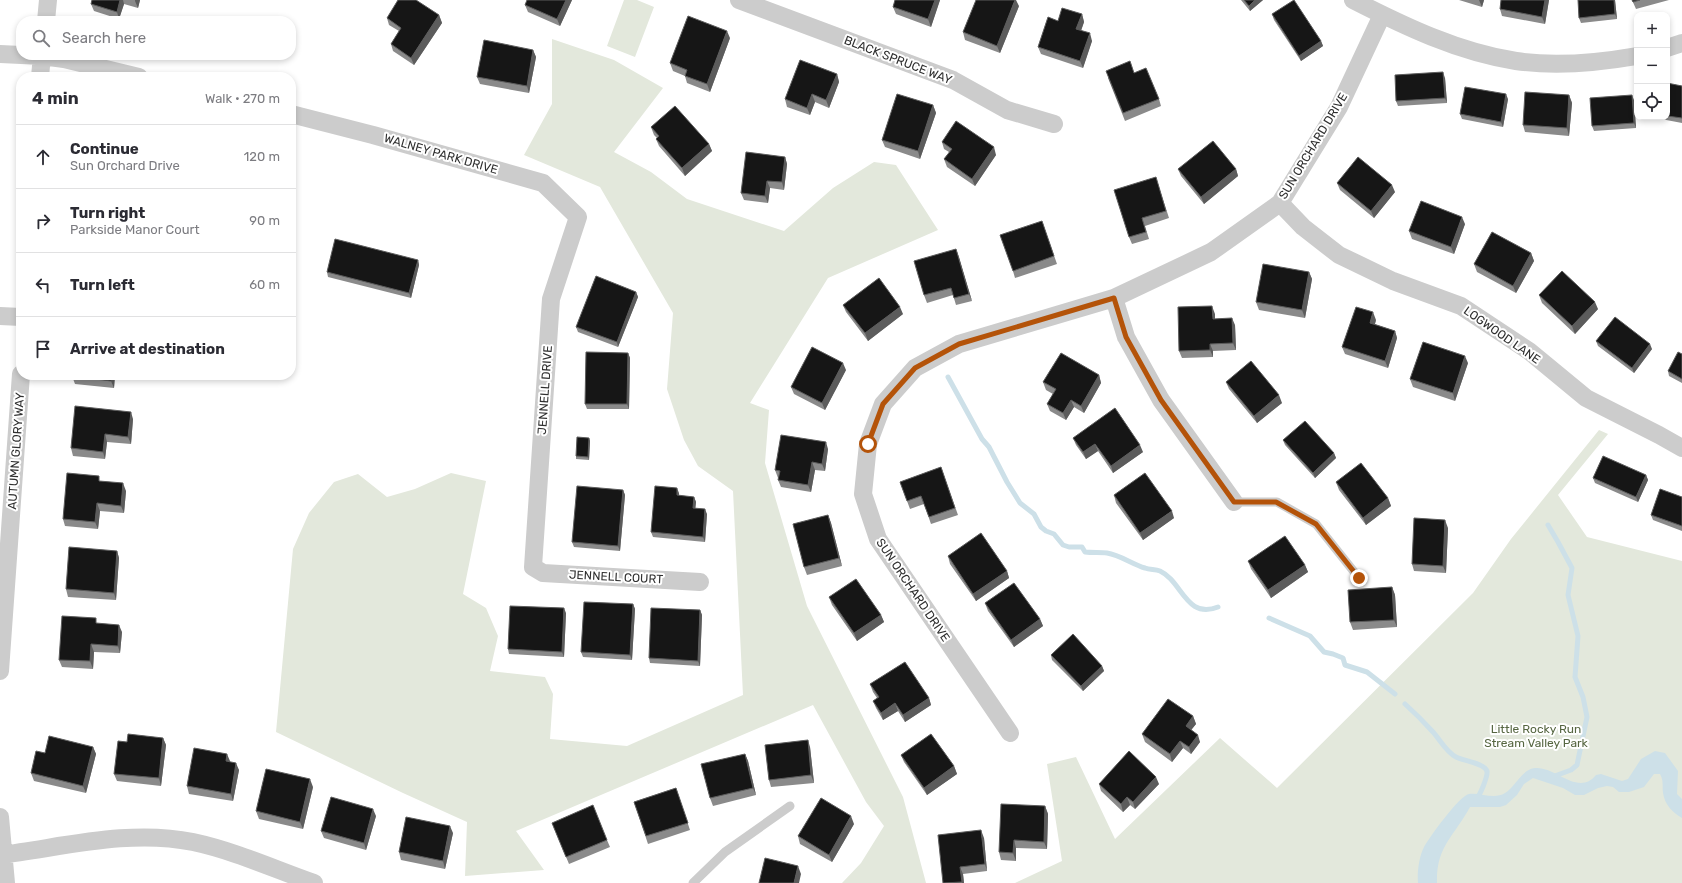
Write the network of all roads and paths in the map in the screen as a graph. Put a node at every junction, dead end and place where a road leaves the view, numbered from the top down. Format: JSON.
{"nodes":[{"id":1,"x":48,"y":0,"type":"edge"},
{"id":2,"x":739,"y":0,"type":"edge"},
{"id":3,"x":1353,"y":0,"type":"edge"},
{"id":4,"x":1382,"y":15,"type":"junction"},
{"id":5,"x":46,"y":16,"type":"edge"},
{"id":6,"x":1682,"y":43,"type":"edge"},
{"id":7,"x":1670,"y":47,"type":"edge"},
{"id":8,"x":0,"y":54,"type":"edge"},
{"id":9,"x":16,"y":55,"type":"edge"},
{"id":10,"x":1634,"y":56,"type":"edge"},
{"id":11,"x":42,"y":60,"type":"edge"},
{"id":12,"x":68,"y":60,"type":"edge"},
{"id":13,"x":40,"y":72,"type":"edge"},
{"id":14,"x":118,"y":72,"type":"edge"},
{"id":15,"x":296,"y":115,"type":"edge"},
{"id":16,"x":1054,"y":124,"type":"dead end"},
{"id":17,"x":1280,"y":203,"type":"junction"},
{"id":18,"x":578,"y":217,"type":"joint"},
{"id":19,"x":1114,"y":298,"type":"junction"},
{"id":20,"x":0,"y":316,"type":"edge"},
{"id":21,"x":16,"y":317,"type":"edge"},
{"id":22,"x":21,"y":380,"type":"edge"},
{"id":23,"x":1682,"y":448,"type":"edge"},
{"id":24,"x":1234,"y":502,"type":"joint"},
{"id":25,"x":533,"y":567,"type":"joint"},
{"id":26,"x":1359,"y":578,"type":"dead end"},
{"id":27,"x":700,"y":582,"type":"dead end"},
{"id":28,"x":0,"y":671,"type":"edge"},
{"id":29,"x":1010,"y":733,"type":"dead end"},
{"id":30,"x":790,"y":806,"type":"dead end"},
{"id":31,"x":0,"y":817,"type":"edge"},
{"id":32,"x":1,"y":854,"type":"edge"},
{"id":33,"x":6,"y":883,"type":"edge"},
{"id":34,"x":314,"y":883,"type":"edge"},
{"id":35,"x":692,"y":883,"type":"edge"}],
"edges":[{"from":1,"to":5,"type":"street"},
{"from":2,"to":16,"type":"street","name":"BLACK SPRUCE WAY"},
{"from":3,"to":4,"type":"street"},
{"from":4,"to":10,"type":"street"},
{"from":4,"to":17,"type":"street","name":"SUN ORCHARD DRIVE"},
{"from":6,"to":7,"type":"street"},
{"from":8,"to":9,"type":"street"},
{"from":11,"to":13,"type":"street"},
{"from":12,"to":14,"type":"street"},
{"from":15,"to":18,"type":"street","name":"WALNEY PARK DRIVE"},
{"from":17,"to":19,"type":"street","name":"SUN ORCHARD DRIVE"},
{"from":17,"to":23,"type":"street","name":"LOGWOOD LANE"},
{"from":18,"to":25,"type":"street","name":"JENNELL DRIVE"},
{"from":19,"to":24,"type":"street"},
{"from":19,"to":29,"type":"street","name":"SUN ORCHARD DRIVE"},
{"from":20,"to":21,"type":"street"},
{"from":22,"to":28,"type":"street","name":"AUTUMN GLORY WAY"},
{"from":24,"to":26,"type":"lane"},
{"from":25,"to":27,"type":"street","name":"JENNELL COURT"},
{"from":30,"to":35,"type":"lane"},
{"from":31,"to":32,"type":"street"},
{"from":32,"to":33,"type":"street"},
{"from":32,"to":34,"type":"street"}]}
